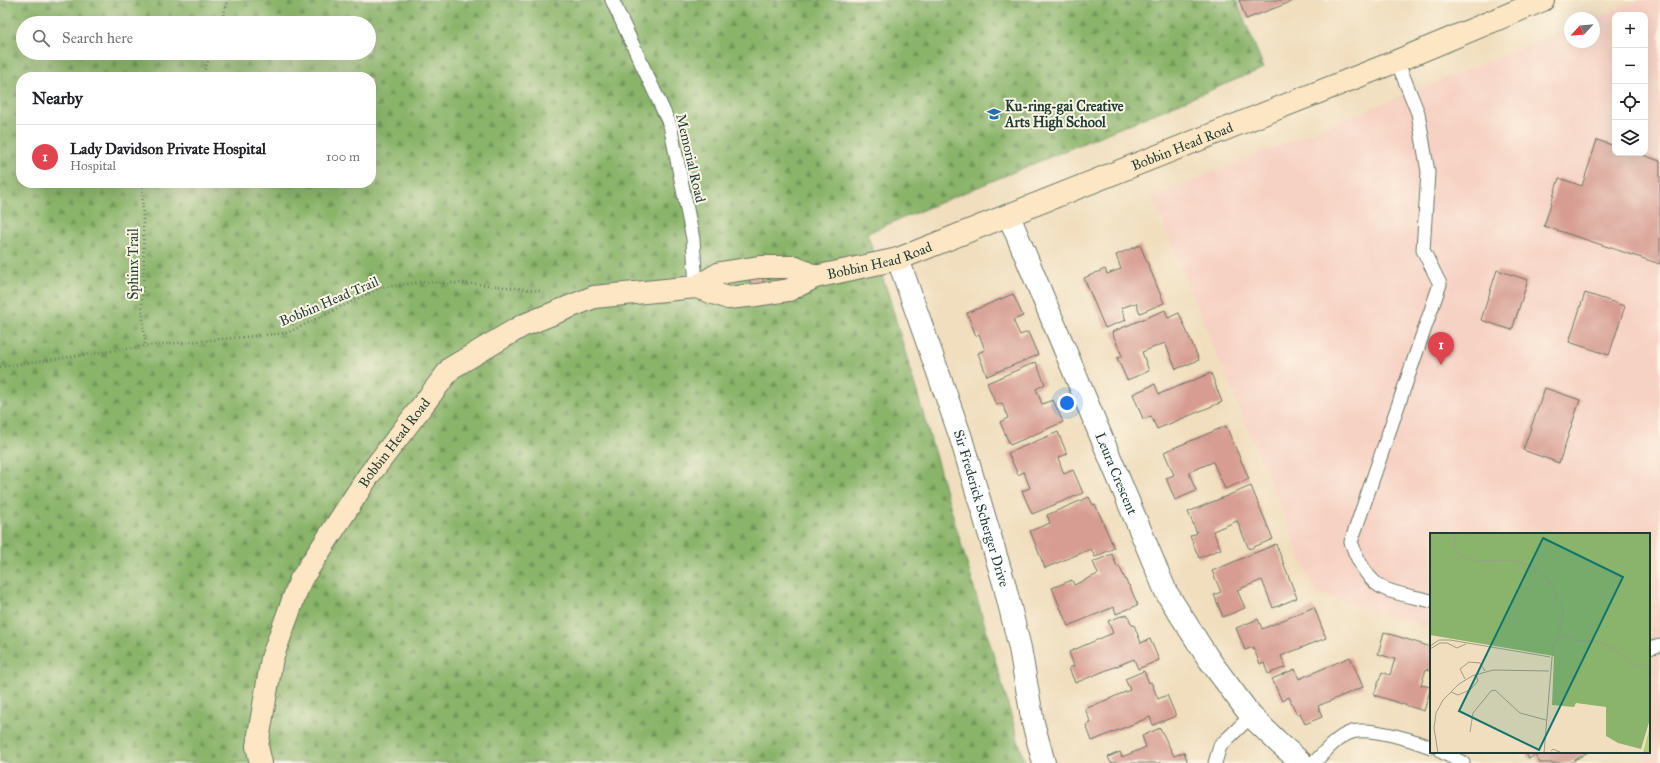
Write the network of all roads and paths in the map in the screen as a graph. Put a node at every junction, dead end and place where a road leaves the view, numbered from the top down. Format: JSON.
{"nodes":[{"id":1,"x":228,"y":0,"type":"edge"},
{"id":2,"x":612,"y":0,"type":"edge"},
{"id":3,"x":1543,"y":0,"type":"edge"},
{"id":4,"x":223,"y":16,"type":"edge"},
{"id":5,"x":208,"y":60,"type":"edge"},
{"id":6,"x":1397,"y":61,"type":"junction"},
{"id":7,"x":204,"y":72,"type":"edge"},
{"id":8,"x":142,"y":188,"type":"edge"},
{"id":9,"x":1009,"y":216,"type":"junction"},
{"id":10,"x":898,"y":260,"type":"junction"},
{"id":11,"x":696,"y":287,"type":"junction"},
{"id":12,"x":548,"y":292,"type":"dead end"},
{"id":13,"x":145,"y":346,"type":"junction"},
{"id":14,"x":0,"y":367,"type":"edge"},
{"id":15,"x":1430,"y":601,"type":"edge"},
{"id":16,"x":1660,"y":645,"type":"edge"},
{"id":17,"x":1650,"y":648,"type":"edge"},
{"id":18,"x":1251,"y":716,"type":"junction"},
{"id":19,"x":1430,"y":747,"type":"edge"},
{"id":20,"x":1444,"y":753,"type":"edge"},
{"id":21,"x":261,"y":763,"type":"edge"},
{"id":22,"x":1044,"y":763,"type":"edge"},
{"id":23,"x":1214,"y":763,"type":"edge"},
{"id":24,"x":1302,"y":763,"type":"edge"},
{"id":25,"x":1314,"y":763,"type":"edge"},
{"id":26,"x":1463,"y":763,"type":"edge"}],
"edges":[{"from":1,"to":4,"type":"path"},
{"from":2,"to":11,"type":"lane","name":"Memorial Road"},
{"from":3,"to":6,"type":"main road","name":"Bobbin Head Road"},
{"from":5,"to":7,"type":"path"},
{"from":6,"to":9,"type":"main road","name":"Bobbin Head Road"},
{"from":6,"to":15,"type":"lane"},
{"from":8,"to":13,"type":"path","name":"Sphinx Trail"},
{"from":9,"to":10,"type":"main road","name":"Bobbin Head Road"},
{"from":9,"to":18,"type":"street","name":"Leura Crescent"},
{"from":10,"to":11,"type":"main road","name":"Bobbin Head Road"},
{"from":10,"to":22,"type":"street","name":"Sir Frederick Scherger Drive"},
{"from":11,"to":21,"type":"main road","name":"Bobbin Head Road"},
{"from":12,"to":13,"type":"path","name":"Bobbin Head Trail"},
{"from":13,"to":14,"type":"path","name":"Bobbin Head Trail"},
{"from":16,"to":17,"type":"lane"},
{"from":18,"to":23,"type":"lane"},
{"from":18,"to":24,"type":"street","name":"Leura Crescent"},
{"from":19,"to":25,"type":"lane"},
{"from":20,"to":26,"type":"lane"}]}
